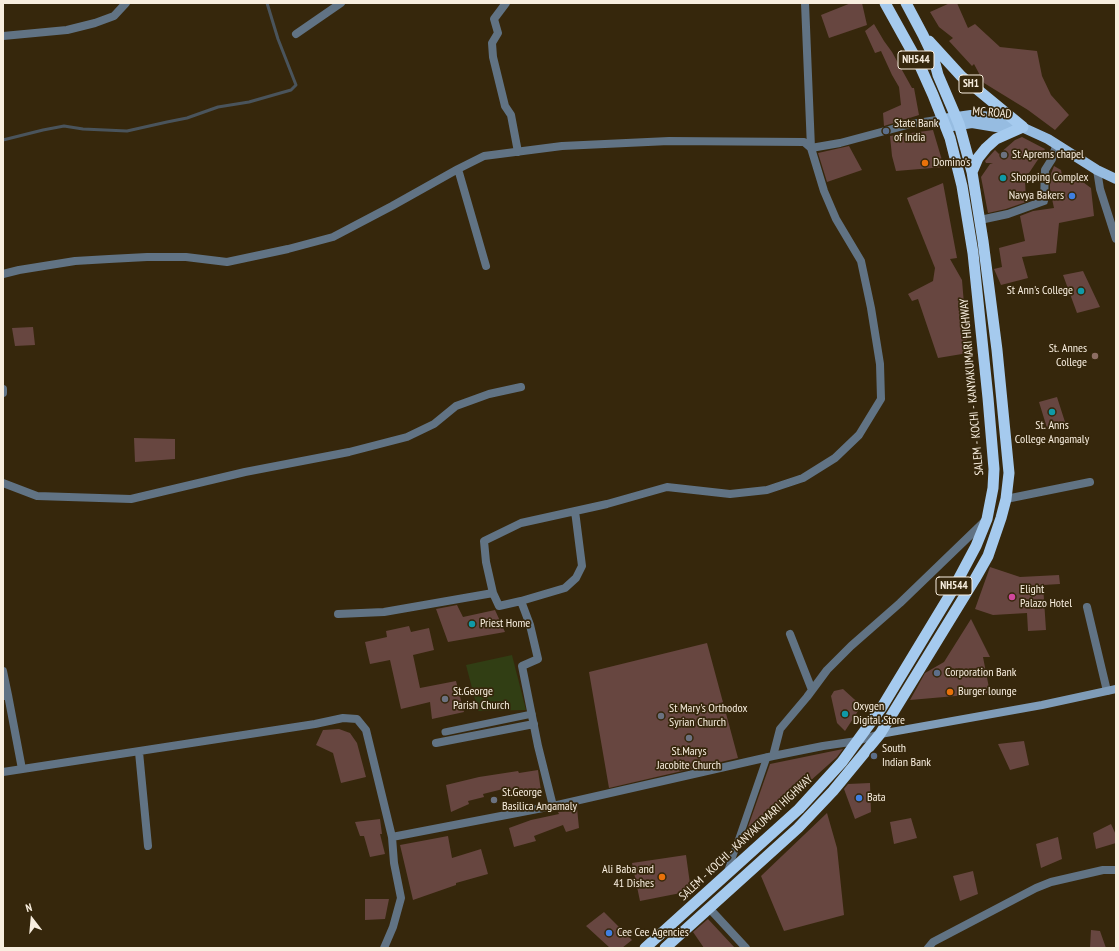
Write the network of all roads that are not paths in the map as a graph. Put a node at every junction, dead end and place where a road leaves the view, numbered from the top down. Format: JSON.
{"nodes":[{"id":1,"x":126,"y":3,"type":"edge"},
{"id":2,"x":341,"y":3,"type":"edge"},
{"id":3,"x":506,"y":3,"type":"edge"},
{"id":4,"x":806,"y":3,"type":"edge"},
{"id":5,"x":885,"y":3,"type":"edge"},
{"id":6,"x":906,"y":3,"type":"edge"},
{"id":7,"x":296,"y":34,"type":"dead end"},
{"id":8,"x":923,"y":35,"type":"junction"},
{"id":9,"x":3,"y":36,"type":"edge"},
{"id":10,"x":958,"y":121,"type":"junction"},
{"id":11,"x":944,"y":123,"type":"junction"},
{"id":12,"x":1023,"y":127,"type":"junction"},
{"id":13,"x":1056,"y":146,"type":"junction"},
{"id":14,"x":811,"y":148,"type":"junction"},
{"id":15,"x":518,"y":152,"type":"junction"},
{"id":16,"x":458,"y":169,"type":"junction"},
{"id":17,"x":1097,"y":170,"type":"junction"},
{"id":18,"x":972,"y":172,"type":"junction"},
{"id":19,"x":1116,"y":179,"type":"edge"},
{"id":20,"x":980,"y":220,"type":"junction"},
{"id":21,"x":1116,"y":239,"type":"edge"},
{"id":22,"x":486,"y":266,"type":"dead end"},
{"id":23,"x":3,"y":274,"type":"edge"},
{"id":24,"x":521,"y":387,"type":"dead end"},
{"id":25,"x":3,"y":389,"type":"edge"},
{"id":26,"x":3,"y":393,"type":"edge"},
{"id":27,"x":1090,"y":482,"type":"dead end"},
{"id":28,"x":3,"y":483,"type":"edge"},
{"id":29,"x":1006,"y":499,"type":"junction"},
{"id":30,"x":575,"y":511,"type":"junction"},
{"id":31,"x":987,"y":520,"type":"junction"},
{"id":32,"x":492,"y":593,"type":"junction"},
{"id":33,"x":521,"y":601,"type":"junction"},
{"id":34,"x":1087,"y":607,"type":"dead end"},
{"id":35,"x":338,"y":614,"type":"dead end"},
{"id":36,"x":790,"y":634,"type":"dead end"},
{"id":37,"x":3,"y":671,"type":"edge"},
{"id":38,"x":1116,"y":689,"type":"edge"},
{"id":39,"x":812,"y":690,"type":"junction"},
{"id":40,"x":1107,"y":691,"type":"junction"},
{"id":41,"x":5,"y":696,"type":"edge"},
{"id":42,"x":532,"y":714,"type":"junction"},
{"id":43,"x":534,"y":724,"type":"junction"},
{"id":44,"x":445,"y":732,"type":"dead end"},
{"id":45,"x":880,"y":734,"type":"junction"},
{"id":46,"x":857,"y":741,"type":"junction"},
{"id":47,"x":436,"y":743,"type":"dead end"},
{"id":48,"x":139,"y":752,"type":"junction"},
{"id":49,"x":770,"y":757,"type":"junction"},
{"id":50,"x":22,"y":770,"type":"junction"},
{"id":51,"x":3,"y":772,"type":"edge"},
{"id":52,"x":553,"y":806,"type":"junction"},
{"id":53,"x":392,"y":837,"type":"junction"},
{"id":54,"x":148,"y":846,"type":"dead end"},
{"id":55,"x":1116,"y":870,"type":"edge"},
{"id":56,"x":725,"y":877,"type":"junction"},
{"id":57,"x":709,"y":908,"type":"junction"},
{"id":58,"x":384,"y":948,"type":"edge"},
{"id":59,"x":645,"y":948,"type":"edge"},
{"id":60,"x":665,"y":948,"type":"edge"},
{"id":61,"x":746,"y":948,"type":"edge"},
{"id":62,"x":928,"y":948,"type":"edge"}],
"edges":[{"from":1,"to":9,"type":"street"},
{"from":2,"to":7,"type":"street"},
{"from":3,"to":15,"type":"street"},
{"from":4,"to":14,"type":"street"},
{"from":5,"to":11,"type":"highway","name":"SALEM - KOCHI - KANYAKUMARI HIGHWAY","number":"NH544"},
{"from":6,"to":8,"type":"highway","name":"SALEM - KOCHI - KANYAKUMARI HIGHWAY","number":"NH544"},
{"from":8,"to":10,"type":"highway","name":"SALEM - KOCHI - KANYAKUMARI HIGHWAY","number":"NH544"},
{"from":8,"to":12,"type":"highway","number":"SH1"},
{"from":10,"to":11,"type":"main road","name":"MC ROAD"},
{"from":10,"to":12,"type":"main road","name":"MC ROAD","number":"SH1"},
{"from":10,"to":18,"type":"highway","name":"SALEM - KOCHI - KANYAKUMARI HIGHWAY","number":"NH544"},
{"from":11,"to":14,"type":"street"},
{"from":11,"to":31,"type":"highway","name":"SALEM - KOCHI - KANYAKUMARI HIGHWAY","number":"NH544"},
{"from":12,"to":13,"type":"main road","name":"MC ROAD","number":"SH1"},
{"from":12,"to":18,"type":"highway"},
{"from":13,"to":17,"type":"main road","name":"MC ROAD","number":"SH1"},
{"from":13,"to":20,"type":"street"},
{"from":14,"to":15,"type":"street"},
{"from":14,"to":30,"type":"street"},
{"from":15,"to":16,"type":"street"},
{"from":16,"to":22,"type":"street"},
{"from":16,"to":23,"type":"street"},
{"from":17,"to":19,"type":"main road","name":"MC ROAD","number":"SH1"},
{"from":17,"to":21,"type":"street"},
{"from":18,"to":20,"type":"highway","name":"SALEM - KOCHI - KANYAKUMARI HIGHWAY","number":"NH544"},
{"from":20,"to":29,"type":"highway","name":"SALEM - KOCHI - KANYAKUMARI HIGHWAY","number":"NH544"},
{"from":24,"to":28,"type":"street"},
{"from":25,"to":26,"type":"street"},
{"from":27,"to":29,"type":"street"},
{"from":29,"to":45,"type":"highway","name":"SALEM - KOCHI - KANYAKUMARI HIGHWAY","number":"NH544"},
{"from":30,"to":32,"type":"street"},
{"from":30,"to":33,"type":"street"},
{"from":31,"to":39,"type":"street"},
{"from":31,"to":46,"type":"highway","name":"SALEM - KOCHI - KANYAKUMARI HIGHWAY","number":"NH544"},
{"from":32,"to":33,"type":"street"},
{"from":32,"to":35,"type":"street"},
{"from":33,"to":42,"type":"street"},
{"from":34,"to":40,"type":"street"},
{"from":36,"to":39,"type":"street"},
{"from":37,"to":41,"type":"street"},
{"from":38,"to":40,"type":"main road"},
{"from":39,"to":49,"type":"street"},
{"from":40,"to":45,"type":"main road"},
{"from":41,"to":50,"type":"street"},
{"from":42,"to":43,"type":"street"},
{"from":42,"to":44,"type":"street"},
{"from":43,"to":47,"type":"street"},
{"from":43,"to":52,"type":"street"},
{"from":45,"to":46,"type":"street"},
{"from":45,"to":57,"type":"highway","name":"SALEM - KOCHI - KANYAKUMARI HIGHWAY","number":"NH544"},
{"from":46,"to":49,"type":"street"},
{"from":46,"to":56,"type":"highway","name":"SALEM - KOCHI - KANYAKUMARI HIGHWAY","number":"NH544"},
{"from":48,"to":50,"type":"street"},
{"from":48,"to":53,"type":"street"},
{"from":48,"to":54,"type":"street"},
{"from":49,"to":52,"type":"street"},
{"from":49,"to":56,"type":"street"},
{"from":50,"to":51,"type":"street"},
{"from":52,"to":53,"type":"street"},
{"from":53,"to":58,"type":"street"},
{"from":55,"to":62,"type":"street"},
{"from":56,"to":59,"type":"highway","name":"SALEM - KOCHI - KANYAKUMARI HIGHWAY","number":"NH544"},
{"from":57,"to":60,"type":"highway","name":"SALEM - KOCHI - KANYAKUMARI HIGHWAY","number":"NH544"},
{"from":57,"to":61,"type":"street"}]}
